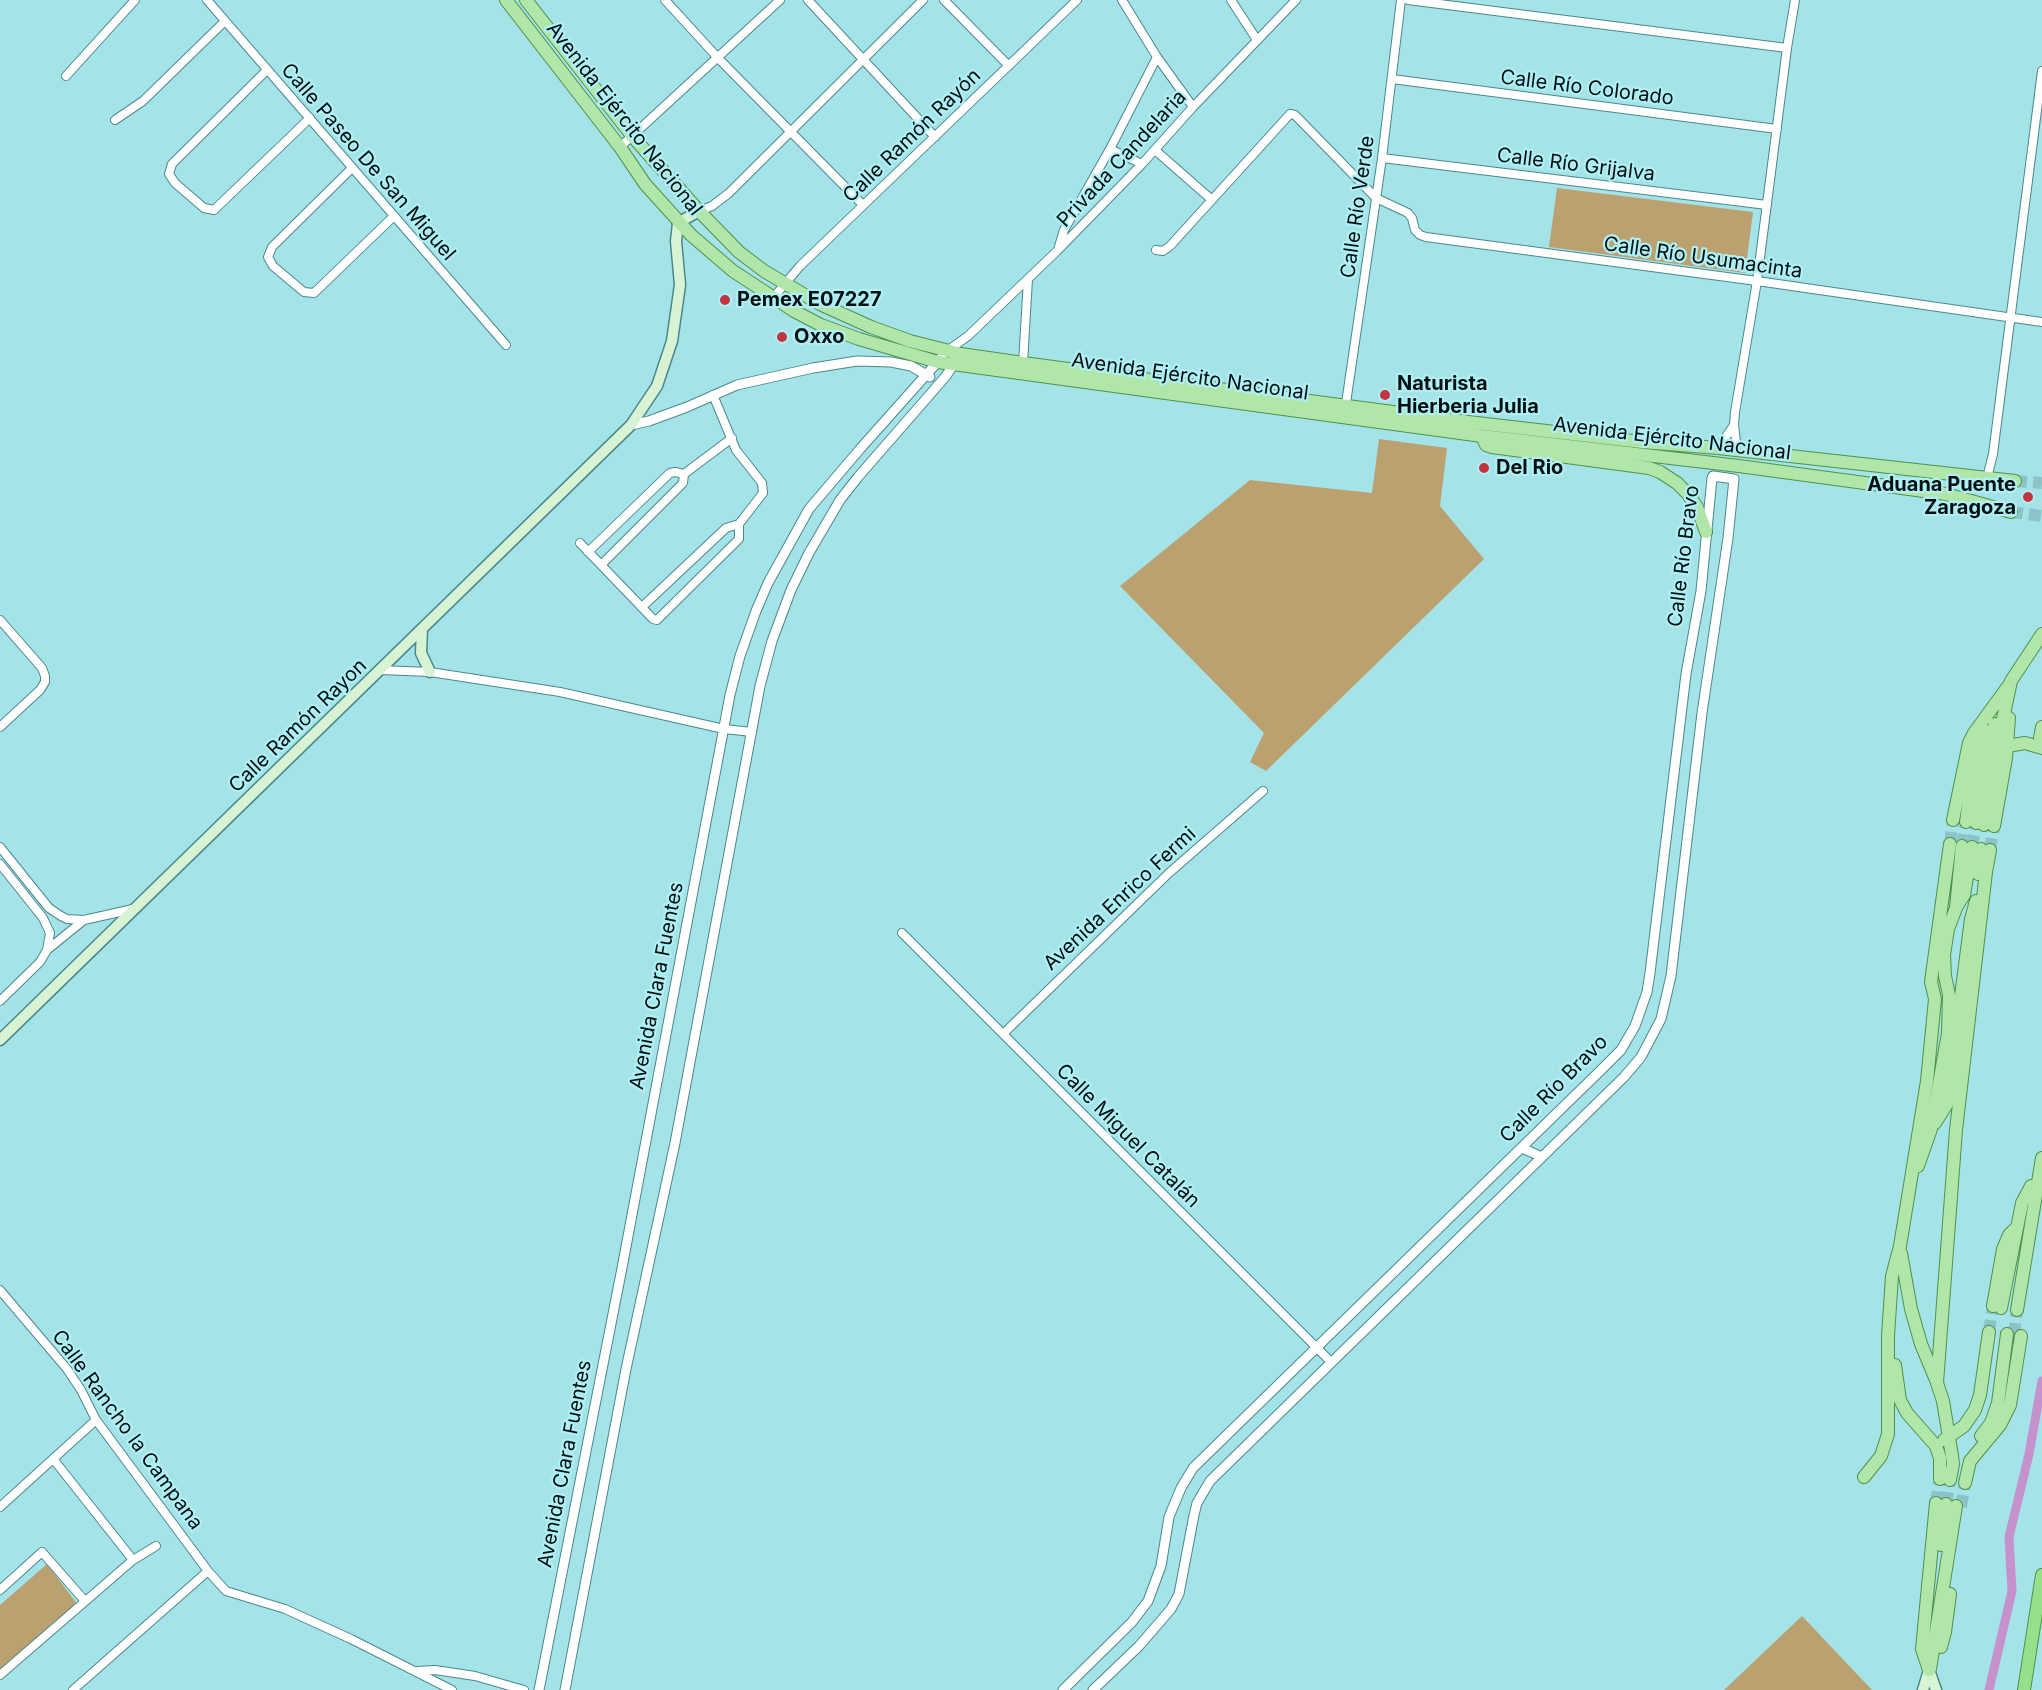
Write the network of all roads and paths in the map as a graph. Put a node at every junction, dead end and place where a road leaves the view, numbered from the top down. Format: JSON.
{"nodes":[{"id":1,"x":135,"y":0,"type":"edge"},
{"id":2,"x":207,"y":0,"type":"edge"},
{"id":3,"x":506,"y":0,"type":"edge"},
{"id":4,"x":526,"y":0,"type":"edge"},
{"id":5,"x":665,"y":0,"type":"edge"},
{"id":6,"x":780,"y":0,"type":"edge"},
{"id":7,"x":808,"y":0,"type":"edge"},
{"id":8,"x":923,"y":0,"type":"edge"},
{"id":9,"x":944,"y":0,"type":"edge"},
{"id":10,"x":1077,"y":0,"type":"edge"},
{"id":11,"x":1122,"y":0,"type":"edge"},
{"id":12,"x":1231,"y":0,"type":"edge"},
{"id":13,"x":1401,"y":0,"type":"edge"},
{"id":14,"x":1408,"y":0,"type":"edge"},
{"id":15,"x":1795,"y":0,"type":"edge"},
{"id":16,"x":1292,"y":1,"type":"edge"},
{"id":17,"x":225,"y":21,"type":"junction"},
{"id":18,"x":1257,"y":40,"type":"junction"},
{"id":19,"x":1787,"y":48,"type":"junction"},
{"id":20,"x":1157,"y":57,"type":"junction"},
{"id":21,"x":718,"y":58,"type":"junction"},
{"id":22,"x":864,"y":59,"type":"junction"},
{"id":23,"x":1009,"y":66,"type":"junction"},
{"id":24,"x":267,"y":70,"type":"junction"},
{"id":25,"x":2042,"y":71,"type":"edge"},
{"id":26,"x":66,"y":76,"type":"dead end"},
{"id":27,"x":1392,"y":79,"type":"junction"},
{"id":28,"x":1193,"y":107,"type":"junction"},
{"id":29,"x":310,"y":118,"type":"junction"},
{"id":30,"x":115,"y":120,"type":"dead end"},
{"id":31,"x":1777,"y":129,"type":"junction"},
{"id":32,"x":791,"y":133,"type":"junction"},
{"id":33,"x":633,"y":136,"type":"junction"},
{"id":34,"x":934,"y":137,"type":"junction"},
{"id":35,"x":620,"y":147,"type":"junction"},
{"id":36,"x":1110,"y":149,"type":"junction"},
{"id":37,"x":1155,"y":150,"type":"junction"},
{"id":38,"x":1382,"y":158,"type":"junction"},
{"id":39,"x":1142,"y":164,"type":"junction"},
{"id":40,"x":352,"y":168,"type":"junction"},
{"id":41,"x":1376,"y":198,"type":"junction"},
{"id":42,"x":1212,"y":200,"type":"junction"},
{"id":43,"x":863,"y":205,"type":"junction"},
{"id":44,"x":1767,"y":205,"type":"junction"},
{"id":45,"x":699,"y":211,"type":"junction"},
{"id":46,"x":394,"y":216,"type":"junction"},
{"id":47,"x":678,"y":223,"type":"junction"},
{"id":48,"x":1156,"y":250,"type":"dead end"},
{"id":49,"x":1057,"y":251,"type":"junction"},
{"id":50,"x":1028,"y":279,"type":"junction"},
{"id":51,"x":1757,"y":281,"type":"junction"},
{"id":52,"x":784,"y":283,"type":"junction"},
{"id":53,"x":773,"y":298,"type":"junction"},
{"id":54,"x":2010,"y":318,"type":"junction"},
{"id":55,"x":2042,"y":322,"type":"edge"},
{"id":56,"x":968,"y":336,"type":"junction"},
{"id":57,"x":506,"y":345,"type":"dead end"},
{"id":58,"x":947,"y":351,"type":"junction"},
{"id":59,"x":961,"y":354,"type":"junction"},
{"id":60,"x":938,"y":362,"type":"junction"},
{"id":61,"x":1023,"y":363,"type":"junction"},
{"id":62,"x":954,"y":365,"type":"junction"},
{"id":63,"x":927,"y":375,"type":"junction"},
{"id":64,"x":939,"y":384,"type":"junction"},
{"id":65,"x":713,"y":395,"type":"junction"},
{"id":66,"x":1345,"y":412,"type":"junction"},
{"id":67,"x":631,"y":425,"type":"junction"},
{"id":68,"x":1734,"y":425,"type":"junction"},
{"id":69,"x":1482,"y":436,"type":"junction"},
{"id":70,"x":732,"y":438,"type":"junction"},
{"id":71,"x":1718,"y":448,"type":"junction"},
{"id":72,"x":1737,"y":450,"type":"junction"},
{"id":73,"x":1616,"y":453,"type":"junction"},
{"id":74,"x":684,"y":474,"type":"junction"},
{"id":75,"x":1987,"y":478,"type":"junction"},
{"id":76,"x":2015,"y":481,"type":"tunnel mouth"},
{"id":77,"x":2011,"y":512,"type":"tunnel mouth"},
{"id":78,"x":739,"y":525,"type":"junction"},
{"id":79,"x":1706,"y":532,"type":"junction"},
{"id":80,"x":580,"y":543,"type":"dead end"},
{"id":81,"x":588,"y":552,"type":"junction"},
{"id":82,"x":601,"y":565,"type":"junction"},
{"id":83,"x":642,"y":607,"type":"junction"},
{"id":84,"x":1,"y":623,"type":"edge"},
{"id":85,"x":422,"y":629,"type":"junction"},
{"id":86,"x":1693,"y":633,"type":"junction"},
{"id":87,"x":2042,"y":634,"type":"edge"},
{"id":88,"x":1713,"y":635,"type":"junction"},
{"id":89,"x":380,"y":670,"type":"junction"},
{"id":90,"x":430,"y":672,"type":"junction"},
{"id":91,"x":2011,"y":681,"type":"junction"},
{"id":92,"x":1682,"y":709,"type":"junction"},
{"id":93,"x":1702,"y":713,"type":"junction"},
{"id":94,"x":0,"y":727,"type":"edge"},
{"id":95,"x":2042,"y":727,"type":"edge"},
{"id":96,"x":724,"y":729,"type":"junction"},
{"id":97,"x":752,"y":732,"type":"junction"},
{"id":98,"x":2007,"y":746,"type":"junction"},
{"id":99,"x":2042,"y":747,"type":"edge"},
{"id":100,"x":1263,"y":791,"type":"dead end"},
{"id":101,"x":1975,"y":823,"type":"junction"},
{"id":102,"x":0,"y":847,"type":"edge"},
{"id":103,"x":1971,"y":847,"type":"junction"},
{"id":104,"x":0,"y":864,"type":"edge"},
{"id":105,"x":1964,"y":895,"type":"junction"},
{"id":106,"x":138,"y":908,"type":"junction"},
{"id":107,"x":1956,"y":908,"type":"junction"},
{"id":108,"x":1974,"y":911,"type":"junction"},
{"id":109,"x":84,"y":920,"type":"junction"},
{"id":110,"x":902,"y":933,"type":"dead end"},
{"id":111,"x":47,"y":950,"type":"junction"},
{"id":112,"x":0,"y":1001,"type":"edge"},
{"id":113,"x":1003,"y":1034,"type":"junction"},
{"id":114,"x":0,"y":1040,"type":"edge"},
{"id":115,"x":1947,"y":1104,"type":"junction"},
{"id":116,"x":1931,"y":1129,"type":"junction"},
{"id":117,"x":1956,"y":1130,"type":"junction"},
{"id":118,"x":1522,"y":1148,"type":"junction"},
{"id":119,"x":1542,"y":1157,"type":"junction"},
{"id":120,"x":2042,"y":1161,"type":"edge"},
{"id":121,"x":1911,"y":1179,"type":"junction"},
{"id":122,"x":2031,"y":1186,"type":"junction"},
{"id":123,"x":2042,"y":1209,"type":"edge"},
{"id":124,"x":1899,"y":1246,"type":"junction"},
{"id":125,"x":1896,"y":1265,"type":"junction"},
{"id":126,"x":0,"y":1290,"type":"edge"},
{"id":127,"x":2009,"y":1309,"type":"junction"},
{"id":128,"x":2005,"y":1334,"type":"junction"},
{"id":129,"x":1316,"y":1348,"type":"junction"},
{"id":130,"x":1331,"y":1362,"type":"junction"},
{"id":131,"x":1937,"y":1383,"type":"junction"},
{"id":132,"x":96,"y":1419,"type":"junction"},
{"id":133,"x":1995,"y":1424,"type":"junction"},
{"id":134,"x":1948,"y":1437,"type":"junction"},
{"id":135,"x":1936,"y":1446,"type":"junction"},
{"id":136,"x":54,"y":1460,"type":"junction"},
{"id":137,"x":1864,"y":1477,"type":"dead end"},
{"id":138,"x":1954,"y":1481,"type":"junction"},
{"id":139,"x":0,"y":1507,"type":"edge"},
{"id":140,"x":156,"y":1546,"type":"dead end"},
{"id":141,"x":133,"y":1560,"type":"junction"},
{"id":142,"x":208,"y":1571,"type":"junction"},
{"id":143,"x":2042,"y":1575,"type":"edge"},
{"id":144,"x":0,"y":1590,"type":"edge"},
{"id":145,"x":85,"y":1601,"type":"junction"},
{"id":146,"x":1929,"y":1664,"type":"junction"},
{"id":147,"x":415,"y":1671,"type":"junction"},
{"id":148,"x":0,"y":1676,"type":"edge"},
{"id":149,"x":73,"y":1690,"type":"edge"},
{"id":150,"x":452,"y":1690,"type":"edge"},
{"id":151,"x":524,"y":1690,"type":"edge"},
{"id":152,"x":539,"y":1690,"type":"edge"},
{"id":153,"x":566,"y":1690,"type":"edge"},
{"id":154,"x":1063,"y":1690,"type":"edge"},
{"id":155,"x":1093,"y":1690,"type":"edge"},
{"id":156,"x":1923,"y":1690,"type":"edge"},
{"id":157,"x":1936,"y":1690,"type":"edge"},
{"id":158,"x":2024,"y":1690,"type":"edge"}],
"edges":[{"from":1,"to":26,"type":"street"},
{"from":2,"to":17,"type":"street","name":"Calle Paseo De San Miguel"},
{"from":3,"to":35,"type":"main road","name":"Avenida Ejército Nacional"},
{"from":4,"to":33,"type":"main road","name":"Avenida Ejército Nacional"},
{"from":5,"to":21,"type":"street"},
{"from":6,"to":21,"type":"street"},
{"from":7,"to":22,"type":"street"},
{"from":8,"to":22,"type":"street"},
{"from":9,"to":23,"type":"street"},
{"from":10,"to":23,"type":"street","name":"Calle Ramón Rayón"},
{"from":11,"to":20,"type":"street"},
{"from":12,"to":18,"type":"street"},
{"from":13,"to":27,"type":"street","name":"Calle Río Verde"},
{"from":14,"to":19,"type":"street"},
{"from":15,"to":19,"type":"street"},
{"from":16,"to":18,"type":"street","name":"Privada Candelaria"},
{"from":17,"to":24,"type":"street","name":"Calle Paseo De San Miguel"},
{"from":17,"to":30,"type":"street"},
{"from":18,"to":28,"type":"street","name":"Privada Candelaria"},
{"from":19,"to":31,"type":"street"},
{"from":20,"to":28,"type":"street"},
{"from":20,"to":36,"type":"street"},
{"from":21,"to":32,"type":"street"},
{"from":21,"to":33,"type":"street"},
{"from":22,"to":32,"type":"street"},
{"from":22,"to":34,"type":"street"},
{"from":23,"to":34,"type":"street","name":"Calle Ramón Rayón"},
{"from":24,"to":29,"type":"street","name":"Calle Paseo De San Miguel"},
{"from":24,"to":29,"type":"street"},
{"from":25,"to":54,"type":"street"},
{"from":27,"to":31,"type":"street","name":"Calle Río Colorado"},
{"from":27,"to":38,"type":"street","name":"Calle Río Verde"},
{"from":28,"to":37,"type":"street","name":"Privada Candelaria"},
{"from":29,"to":40,"type":"street","name":"Calle Paseo De San Miguel"},
{"from":31,"to":44,"type":"street"},
{"from":32,"to":43,"type":"street"},
{"from":32,"to":45,"type":"street"},
{"from":33,"to":35,"type":"street"},
{"from":33,"to":45,"type":"main road","name":"Avenida Ejército Nacional"},
{"from":34,"to":43,"type":"street","name":"Calle Ramón Rayón"},
{"from":35,"to":47,"type":"main road","name":"Avenida Ejército Nacional"},
{"from":36,"to":39,"type":"street"},
{"from":36,"to":49,"type":"street"},
{"from":37,"to":39,"type":"street","name":"Privada Candelaria"},
{"from":37,"to":42,"type":"street"},
{"from":38,"to":41,"type":"street","name":"Calle Río Verde"},
{"from":38,"to":44,"type":"street","name":"Calle Río Grijalva"},
{"from":39,"to":49,"type":"street","name":"Privada Candelaria"},
{"from":40,"to":46,"type":"street","name":"Calle Paseo De San Miguel"},
{"from":40,"to":46,"type":"street"},
{"from":41,"to":42,"type":"street"},
{"from":41,"to":51,"type":"street","name":"Calle Río Usumacinta"},
{"from":41,"to":66,"type":"street","name":"Calle Río Verde"},
{"from":42,"to":48,"type":"street"},
{"from":43,"to":52,"type":"street","name":"Calle Ramón Rayón"},
{"from":44,"to":51,"type":"street"},
{"from":45,"to":47,"type":"main road"},
{"from":45,"to":52,"type":"main road","name":"Avenida Ejército Nacional"},
{"from":46,"to":57,"type":"street","name":"Calle Paseo De San Miguel"},
{"from":47,"to":53,"type":"main road","name":"Avenida Ejército Nacional"},
{"from":47,"to":67,"type":"main road","name":"Calle Ramón Rayon"},
{"from":49,"to":50,"type":"street","name":"Privada Candelaria"},
{"from":50,"to":56,"type":"street","name":"Privada Candelaria"},
{"from":50,"to":61,"type":"street"},
{"from":51,"to":54,"type":"street","name":"Calle Río Usumacinta"},
{"from":51,"to":68,"type":"street"},
{"from":52,"to":53,"type":"street","name":"Calle Ramón Rayón"},
{"from":52,"to":58,"type":"main road","name":"Avenida Ejército Nacional"},
{"from":53,"to":60,"type":"main road","name":"Avenida Ejército Nacional"},
{"from":54,"to":55,"type":"street","name":"Calle Río Usumacinta"},
{"from":54,"to":75,"type":"street"},
{"from":56,"to":58,"type":"street","name":"Privada Candelaria"},
{"from":56,"to":59,"type":"street","name":"Privada Candelaria"},
{"from":58,"to":59,"type":"main road","name":"Avenida Ejército Nacional"},
{"from":58,"to":60,"type":"street","name":"Avenida Clara Fuentes"},
{"from":59,"to":61,"type":"main road","name":"Avenida Ejército Nacional"},
{"from":59,"to":62,"type":"street"},
{"from":60,"to":62,"type":"main road","name":"Avenida Ejército Nacional"},
{"from":60,"to":63,"type":"street","name":"Avenida Clara Fuentes"},
{"from":61,"to":66,"type":"main road","name":"Avenida Ejército Nacional"},
{"from":62,"to":64,"type":"street"},
{"from":62,"to":66,"type":"main road","name":"Avenida Ejército Nacional"},
{"from":63,"to":64,"type":"street"},
{"from":63,"to":65,"type":"street"},
{"from":63,"to":96,"type":"street","name":"Avenida Clara Fuentes"},
{"from":64,"to":97,"type":"street"},
{"from":65,"to":67,"type":"street"},
{"from":65,"to":70,"type":"street"},
{"from":66,"to":69,"type":"main road","name":"Avenida Ejército Nacional"},
{"from":66,"to":71,"type":"main road","name":"Avenida Ejército Nacional"},
{"from":67,"to":85,"type":"main road","name":"Calle Ramón Rayon"},
{"from":68,"to":71,"type":"street"},
{"from":68,"to":72,"type":"street"},
{"from":69,"to":73,"type":"main road","name":"Avenida Ejército Nacional"},
{"from":69,"to":79,"type":"main road"},
{"from":70,"to":74,"type":"street"},
{"from":70,"to":78,"type":"street"},
{"from":71,"to":72,"type":"main road","name":"Avenida Ejército Nacional"},
{"from":72,"to":73,"type":"main road"},
{"from":72,"to":75,"type":"main road","name":"Avenida Ejército Nacional"},
{"from":73,"to":77,"type":"main road","name":"Avenida Ejército Nacional"},
{"from":74,"to":81,"type":"street"},
{"from":74,"to":82,"type":"street"},
{"from":75,"to":76,"type":"main road","name":"Avenida Ejército Nacional"},
{"from":78,"to":83,"type":"street"},
{"from":78,"to":83,"type":"street"},
{"from":79,"to":86,"type":"street","name":"Calle Río Bravo"},
{"from":79,"to":88,"type":"street","name":"Calle Río Bravo"},
{"from":80,"to":81,"type":"street"},
{"from":81,"to":82,"type":"street"},
{"from":82,"to":83,"type":"street"},
{"from":84,"to":94,"type":"street"},
{"from":85,"to":89,"type":"main road","name":"Calle Ramón Rayon"},
{"from":85,"to":90,"type":"main road"},
{"from":86,"to":88,"type":"street"},
{"from":86,"to":92,"type":"street","name":"Calle Río Bravo"},
{"from":87,"to":91,"type":"main road"},
{"from":88,"to":93,"type":"street","name":"Calle Río Bravo"},
{"from":89,"to":90,"type":"street"},
{"from":89,"to":106,"type":"main road","name":"Calle Ramón Rayon"},
{"from":90,"to":96,"type":"street"},
{"from":91,"to":98,"type":"main road"},
{"from":91,"to":101,"type":"main road"},
{"from":91,"to":101,"type":"main road"},
{"from":92,"to":93,"type":"street"},
{"from":92,"to":118,"type":"street","name":"Calle Río Bravo"},
{"from":93,"to":119,"type":"street","name":"Calle Río Bravo"},
{"from":95,"to":99,"type":"main road"},
{"from":96,"to":97,"type":"street"},
{"from":96,"to":152,"type":"street","name":"Avenida Clara Fuentes"},
{"from":97,"to":153,"type":"street"},
{"from":98,"to":99,"type":"main road"},
{"from":98,"to":101,"type":"main road"},
{"from":100,"to":113,"type":"street","name":"Avenida Enrico Fermi"},
{"from":102,"to":109,"type":"street"},
{"from":103,"to":105,"type":"main road"},
{"from":103,"to":107,"type":"main road"},
{"from":103,"to":108,"type":"main road"},
{"from":103,"to":117,"type":"main road"},
{"from":103,"to":121,"type":"main road"},
{"from":104,"to":111,"type":"street"},
{"from":105,"to":107,"type":"main road"},
{"from":105,"to":108,"type":"main road"},
{"from":106,"to":109,"type":"street"},
{"from":106,"to":114,"type":"main road","name":"Calle Ramón Rayon"},
{"from":107,"to":116,"type":"main road"},
{"from":108,"to":115,"type":"main road"},
{"from":109,"to":111,"type":"street"},
{"from":110,"to":113,"type":"street","name":"Calle Miguel Catalán"},
{"from":111,"to":112,"type":"street"},
{"from":113,"to":129,"type":"street","name":"Calle Miguel Catalán"},
{"from":115,"to":116,"type":"main road"},
{"from":115,"to":117,"type":"main road"},
{"from":116,"to":121,"type":"main road"},
{"from":117,"to":131,"type":"main road"},
{"from":118,"to":119,"type":"street"},
{"from":118,"to":129,"type":"street","name":"Calle Río Bravo"},
{"from":119,"to":130,"type":"street","name":"Calle Río Bravo"},
{"from":120,"to":122,"type":"main road"},
{"from":120,"to":127,"type":"main road"},
{"from":121,"to":124,"type":"main road"},
{"from":122,"to":127,"type":"main road"},
{"from":122,"to":127,"type":"main road"},
{"from":123,"to":127,"type":"main road"},
{"from":124,"to":125,"type":"main road"},
{"from":124,"to":131,"type":"main road"},
{"from":125,"to":135,"type":"main road"},
{"from":125,"to":137,"type":"main road"},
{"from":126,"to":132,"type":"street","name":"Calle Rancho la Campana"},
{"from":128,"to":133,"type":"main road"},
{"from":128,"to":133,"type":"main road"},
{"from":128,"to":133,"type":"main road"},
{"from":128,"to":134,"type":"main road"},
{"from":129,"to":130,"type":"street","name":"Calle Miguel Catalán"},
{"from":129,"to":154,"type":"street","name":"Calle Río Bravo"},
{"from":130,"to":155,"type":"street","name":"Calle Río Bravo"},
{"from":131,"to":134,"type":"main road"},
{"from":132,"to":136,"type":"street"},
{"from":132,"to":142,"type":"street","name":"Calle Rancho la Campana"},
{"from":133,"to":138,"type":"main road"},
{"from":134,"to":135,"type":"main road"},
{"from":134,"to":138,"type":"main road"},
{"from":135,"to":138,"type":"main road"},
{"from":136,"to":139,"type":"street"},
{"from":136,"to":141,"type":"street"},
{"from":140,"to":141,"type":"street"},
{"from":141,"to":145,"type":"street"},
{"from":142,"to":147,"type":"street","name":"Calle Rancho la Campana"},
{"from":142,"to":149,"type":"street"},
{"from":143,"to":158,"type":"highway"},
{"from":144,"to":145,"type":"street"},
{"from":145,"to":148,"type":"street"},
{"from":146,"to":146,"type":"main road"},
{"from":146,"to":156,"type":"main road"},
{"from":146,"to":157,"type":"main road"},
{"from":147,"to":150,"type":"street"},
{"from":147,"to":151,"type":"street"}]}
